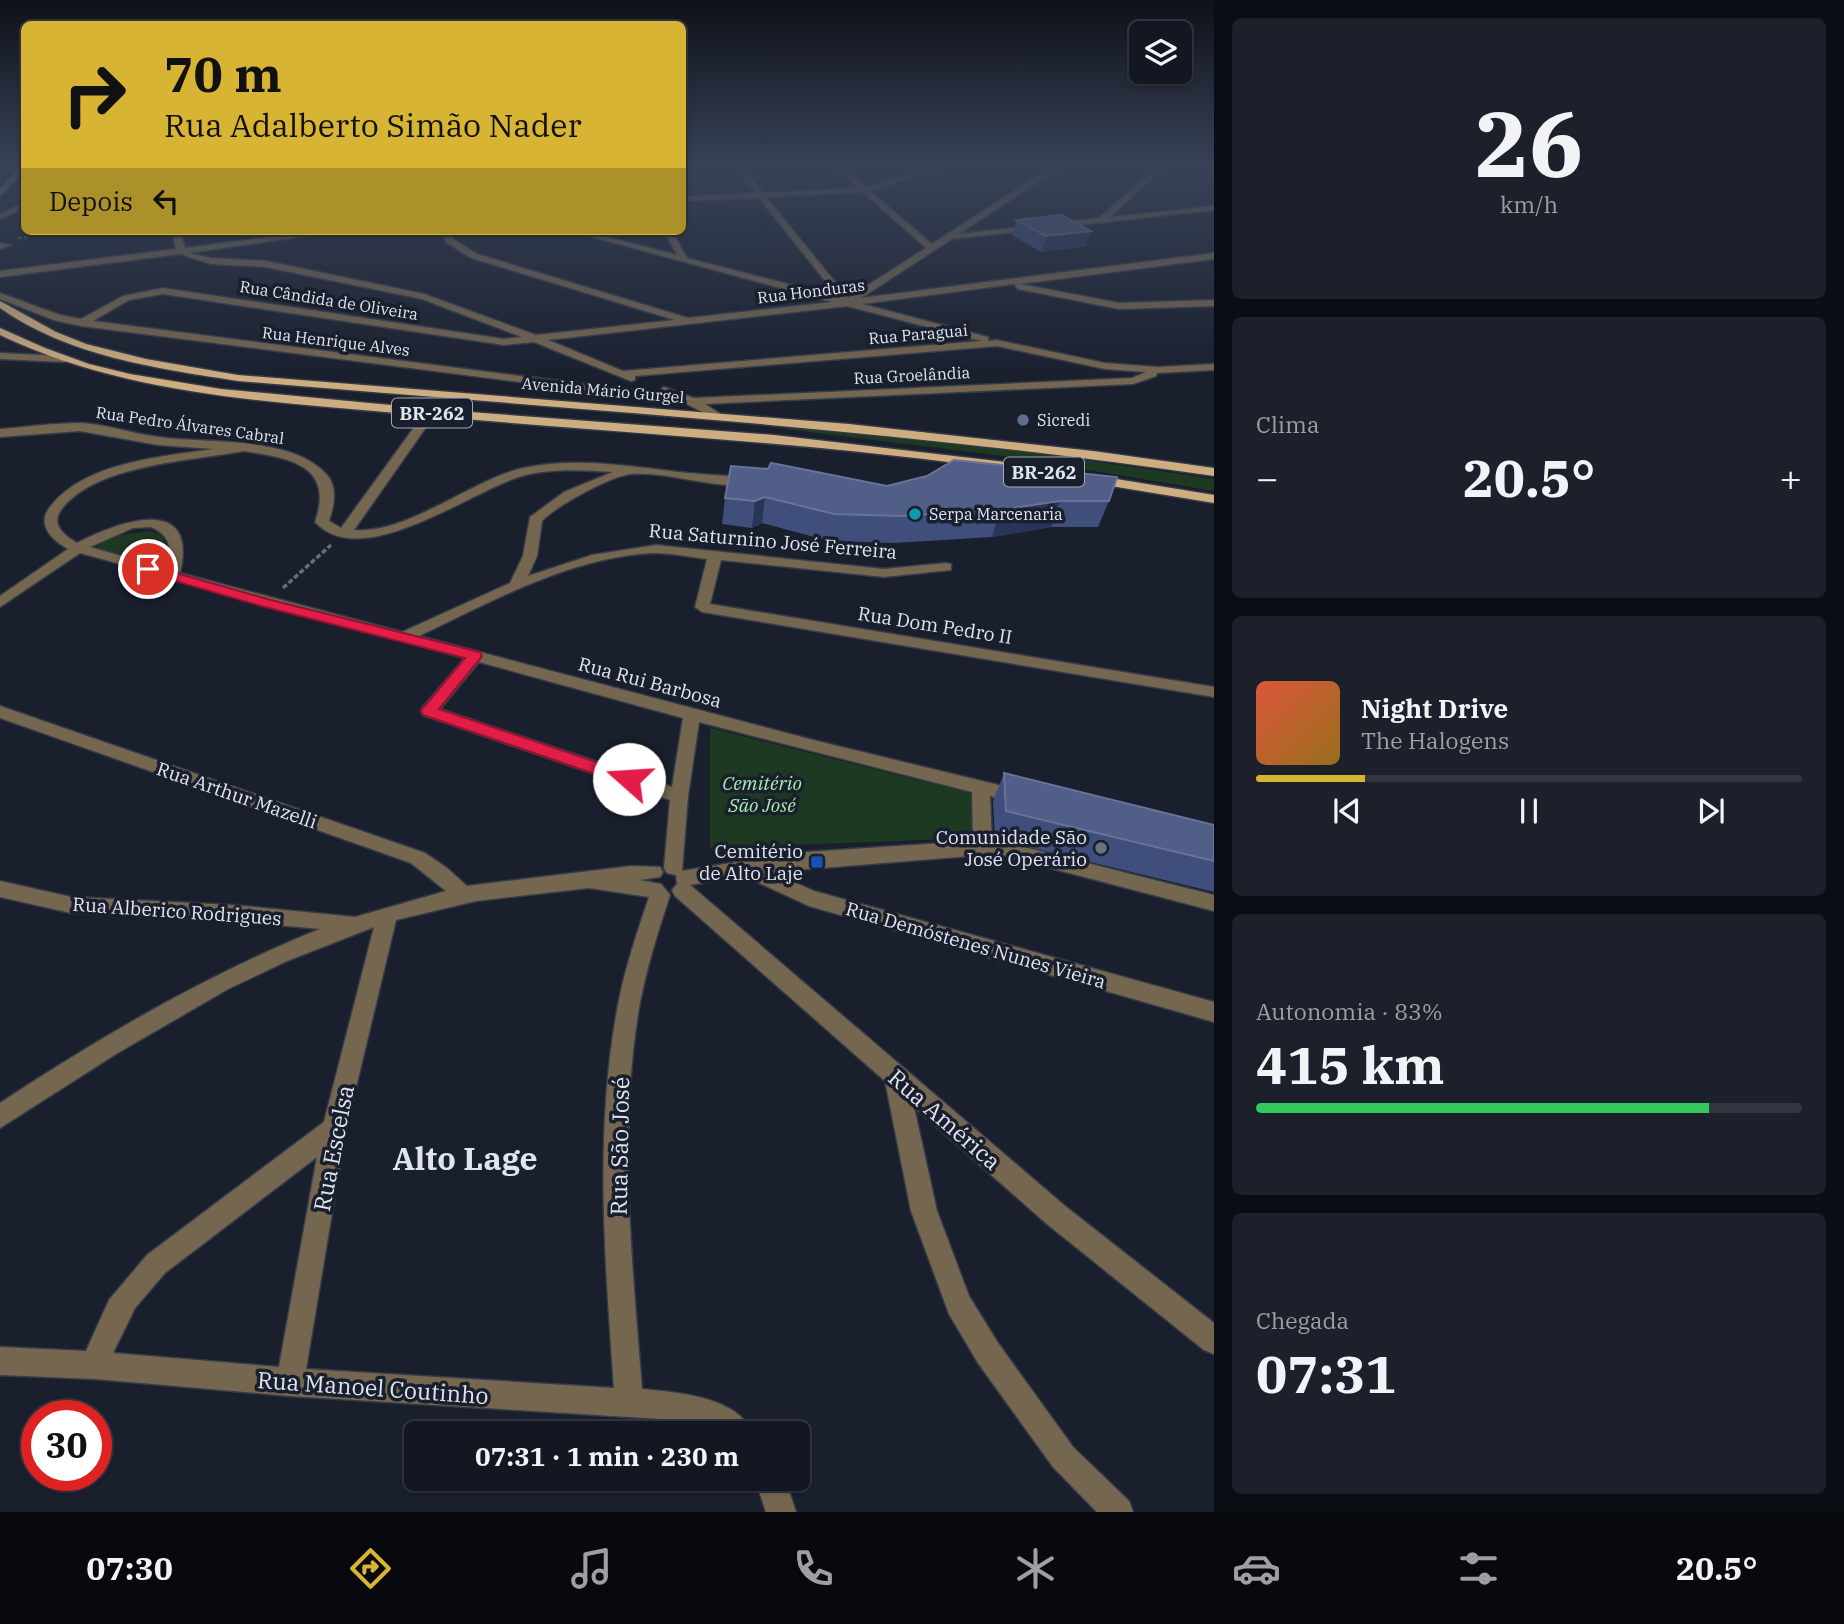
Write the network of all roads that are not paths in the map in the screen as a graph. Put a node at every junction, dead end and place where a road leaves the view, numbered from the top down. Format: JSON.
{"nodes":[{"id":1,"x":178,"y":239,"type":"edge"},
{"id":2,"x":275,"y":239,"type":"edge"},
{"id":3,"x":449,"y":239,"type":"edge"},
{"id":4,"x":603,"y":239,"type":"edge"},
{"id":5,"x":672,"y":239,"type":"edge"},
{"id":6,"x":795,"y":239,"type":"edge"},
{"id":7,"x":917,"y":239,"type":"edge"},
{"id":8,"x":950,"y":239,"type":"edge"},
{"id":9,"x":934,"y":248,"type":"junction"},
{"id":10,"x":181,"y":250,"type":"junction"},
{"id":11,"x":1213,"y":255,"type":"edge"},
{"id":12,"x":684,"y":260,"type":"junction"},
{"id":13,"x":0,"y":274,"type":"edge"},
{"id":14,"x":1004,"y":283,"type":"junction"},
{"id":15,"x":0,"y":296,"type":"edge"},
{"id":16,"x":848,"y":303,"type":"junction"},
{"id":17,"x":1214,"y":303,"type":"edge"},
{"id":18,"x":0,"y":304,"type":"edge"},
{"id":19,"x":691,"y":321,"type":"junction"},
{"id":20,"x":81,"y":323,"type":"junction"},
{"id":21,"x":0,"y":331,"type":"edge"},
{"id":22,"x":537,"y":339,"type":"junction"},
{"id":23,"x":997,"y":343,"type":"junction"},
{"id":24,"x":0,"y":356,"type":"edge"},
{"id":25,"x":64,"y":359,"type":"junction"},
{"id":26,"x":1214,"y":367,"type":"edge"},
{"id":27,"x":1158,"y":370,"type":"junction"},
{"id":28,"x":622,"y":374,"type":"junction"},
{"id":29,"x":673,"y":394,"type":"junction"},
{"id":30,"x":693,"y":401,"type":"junction"},
{"id":31,"x":430,"y":413,"type":"junction"},
{"id":32,"x":718,"y":417,"type":"junction"},
{"id":33,"x":0,"y":433,"type":"edge"},
{"id":34,"x":243,"y":448,"type":"junction"},
{"id":35,"x":630,"y":469,"type":"junction"},
{"id":36,"x":1037,"y":470,"type":"edge"},
{"id":37,"x":1214,"y":472,"type":"edge"},
{"id":38,"x":1076,"y":477,"type":"edge"},
{"id":39,"x":769,"y":482,"type":"edge"},
{"id":40,"x":1214,"y":499,"type":"edge"},
{"id":41,"x":339,"y":538,"type":"junction"},
{"id":42,"x":77,"y":548,"type":"junction"},
{"id":43,"x":715,"y":555,"type":"junction"},
{"id":44,"x":946,"y":567,"type":"dead end"},
{"id":45,"x":172,"y":576,"type":"junction"},
{"id":46,"x":515,"y":587,"type":"junction"},
{"id":47,"x":0,"y":603,"type":"edge"},
{"id":48,"x":404,"y":637,"type":"junction"},
{"id":49,"x":475,"y":656,"type":"junction"},
{"id":50,"x":1214,"y":692,"type":"edge"},
{"id":51,"x":0,"y":712,"type":"edge"},
{"id":52,"x":691,"y":716,"type":"junction"},
{"id":53,"x":981,"y":788,"type":"junction"},
{"id":54,"x":679,"y":796,"type":"junction"},
{"id":55,"x":1033,"y":800,"type":"edge"},
{"id":56,"x":984,"y":848,"type":"junction"},
{"id":57,"x":743,"y":867,"type":"junction"},
{"id":58,"x":668,"y":882,"type":"junction"},
{"id":59,"x":0,"y":889,"type":"edge"},
{"id":60,"x":463,"y":895,"type":"junction"},
{"id":61,"x":1214,"y":903,"type":"edge"},
{"id":62,"x":387,"y":915,"type":"junction"},
{"id":63,"x":355,"y":925,"type":"junction"},
{"id":64,"x":1214,"y":1012,"type":"edge"},
{"id":65,"x":896,"y":1077,"type":"junction"},
{"id":66,"x":0,"y":1117,"type":"edge"},
{"id":67,"x":334,"y":1129,"type":"junction"},
{"id":68,"x":1214,"y":1340,"type":"edge"},
{"id":69,"x":0,"y":1361,"type":"edge"},
{"id":70,"x":95,"y":1365,"type":"junction"},
{"id":71,"x":290,"y":1382,"type":"junction"},
{"id":72,"x":629,"y":1403,"type":"junction"},
{"id":73,"x":719,"y":1421,"type":"edge"},
{"id":74,"x":774,"y":1491,"type":"edge"},
{"id":75,"x":781,"y":1512,"type":"edge"},
{"id":76,"x":1118,"y":1512,"type":"edge"}],
"edges":[{"from":1,"to":10,"type":"street"},
{"from":2,"to":10,"type":"street"},
{"from":3,"to":19,"type":"street"},
{"from":4,"to":12,"type":"street"},
{"from":5,"to":12,"type":"street"},
{"from":6,"to":16,"type":"street"},
{"from":7,"to":9,"type":"street"},
{"from":8,"to":9,"type":"street"},
{"from":9,"to":16,"type":"street"},
{"from":10,"to":13,"type":"street"},
{"from":10,"to":22,"type":"street","name":"Rua Paraguai"},
{"from":11,"to":14,"type":"street","name":"Rua Honduras"},
{"from":12,"to":16,"type":"street"},
{"from":14,"to":16,"type":"street","name":"Rua Honduras"},
{"from":14,"to":17,"type":"street"},
{"from":15,"to":20,"type":"street","name":"Rua Henrique Alves"},
{"from":16,"to":19,"type":"street","name":"Rua Honduras"},
{"from":16,"to":23,"type":"street"},
{"from":18,"to":32,"type":"main road","name":"Avenida Mário Gurgel","number":"BR-262"},
{"from":19,"to":22,"type":"street","name":"Rua Honduras"},
{"from":20,"to":22,"type":"street","name":"Rua Cândida de Oliveira"},
{"from":20,"to":29,"type":"street","name":"Rua Henrique Alves"},
{"from":21,"to":25,"type":"main road","name":"Avenida Mário Gurgel","number":"BR-262"},
{"from":22,"to":28,"type":"street","name":"Rua Paraguai"},
{"from":23,"to":27,"type":"street","name":"Rua Paraguai"},
{"from":23,"to":28,"type":"street","name":"Rua Paraguai"},
{"from":24,"to":25,"type":"street"},
{"from":25,"to":31,"type":"main road","name":"Avenida Mário Gurgel","number":"BR-262"},
{"from":26,"to":27,"type":"street","name":"Rua Paraguai"},
{"from":27,"to":30,"type":"street","name":"Rua Groelândia"},
{"from":28,"to":29,"type":"street","name":"Rua Paraguai"},
{"from":29,"to":30,"type":"street","name":"Rua Paraguai"},
{"from":30,"to":32,"type":"street"},
{"from":31,"to":36,"type":"main road","name":"Avenida Mário Gurgel","number":"BR-262"},
{"from":31,"to":41,"type":"street"},
{"from":32,"to":37,"type":"main road","name":"Avenida Mário Gurgel","number":"BR-262"},
{"from":33,"to":34,"type":"street","name":"Rua Pedro Álvares Cabral"},
{"from":34,"to":41,"type":"street","name":"Rua Pedro Álvares Cabral"},
{"from":34,"to":42,"type":"street"},
{"from":35,"to":39,"type":"street"},
{"from":35,"to":41,"type":"street"},
{"from":35,"to":46,"type":"street"},
{"from":38,"to":40,"type":"main road","number":"BR-262"},
{"from":42,"to":45,"type":"street","name":"Rua Rui Barbosa"},
{"from":42,"to":45,"type":"street"},
{"from":42,"to":47,"type":"street"},
{"from":43,"to":44,"type":"street","name":"Rua Saturnino José Ferreira"},
{"from":43,"to":46,"type":"street","name":"Rua Saturnino José Ferreira"},
{"from":43,"to":50,"type":"street","name":"Rua Dom Pedro II"},
{"from":45,"to":48,"type":"street","name":"Rua Rui Barbosa"},
{"from":46,"to":48,"type":"street","name":"Rua Saturnino José Ferreira"},
{"from":48,"to":49,"type":"street","name":"Rua Rui Barbosa"},
{"from":49,"to":52,"type":"street","name":"Rua Rui Barbosa"},
{"from":49,"to":54,"type":"street"},
{"from":51,"to":60,"type":"street","name":"Rua Arthur Mazelli"},
{"from":52,"to":53,"type":"street","name":"Rua Rui Barbosa"},
{"from":52,"to":54,"type":"street","name":"Rua São José"},
{"from":53,"to":55,"type":"street","name":"Rua Rui Barbosa"},
{"from":53,"to":56,"type":"street"},
{"from":54,"to":58,"type":"street","name":"Rua São José"},
{"from":56,"to":57,"type":"street"},
{"from":56,"to":61,"type":"street"},
{"from":57,"to":58,"type":"street"},
{"from":57,"to":64,"type":"street","name":"Rua Demóstenes Nunes Vieira"},
{"from":58,"to":60,"type":"street"},
{"from":58,"to":65,"type":"street","name":"Rua América"},
{"from":58,"to":72,"type":"street","name":"Rua São José"},
{"from":59,"to":63,"type":"street","name":"Rua Alberico Rodrigues"},
{"from":60,"to":62,"type":"street"},
{"from":62,"to":63,"type":"street"},
{"from":62,"to":67,"type":"street","name":"Rua Escelsa"},
{"from":63,"to":66,"type":"street"},
{"from":65,"to":68,"type":"street","name":"Rua América"},
{"from":65,"to":76,"type":"street"},
{"from":67,"to":70,"type":"street"},
{"from":67,"to":71,"type":"street","name":"Rua Escelsa"},
{"from":69,"to":70,"type":"street","name":"Rua Manoel Coutinho"},
{"from":70,"to":71,"type":"street","name":"Rua Manoel Coutinho"},
{"from":71,"to":72,"type":"street","name":"Rua Manoel Coutinho"},
{"from":72,"to":73,"type":"street","name":"Rua Manoel Coutinho"},
{"from":74,"to":75,"type":"street"}]}
